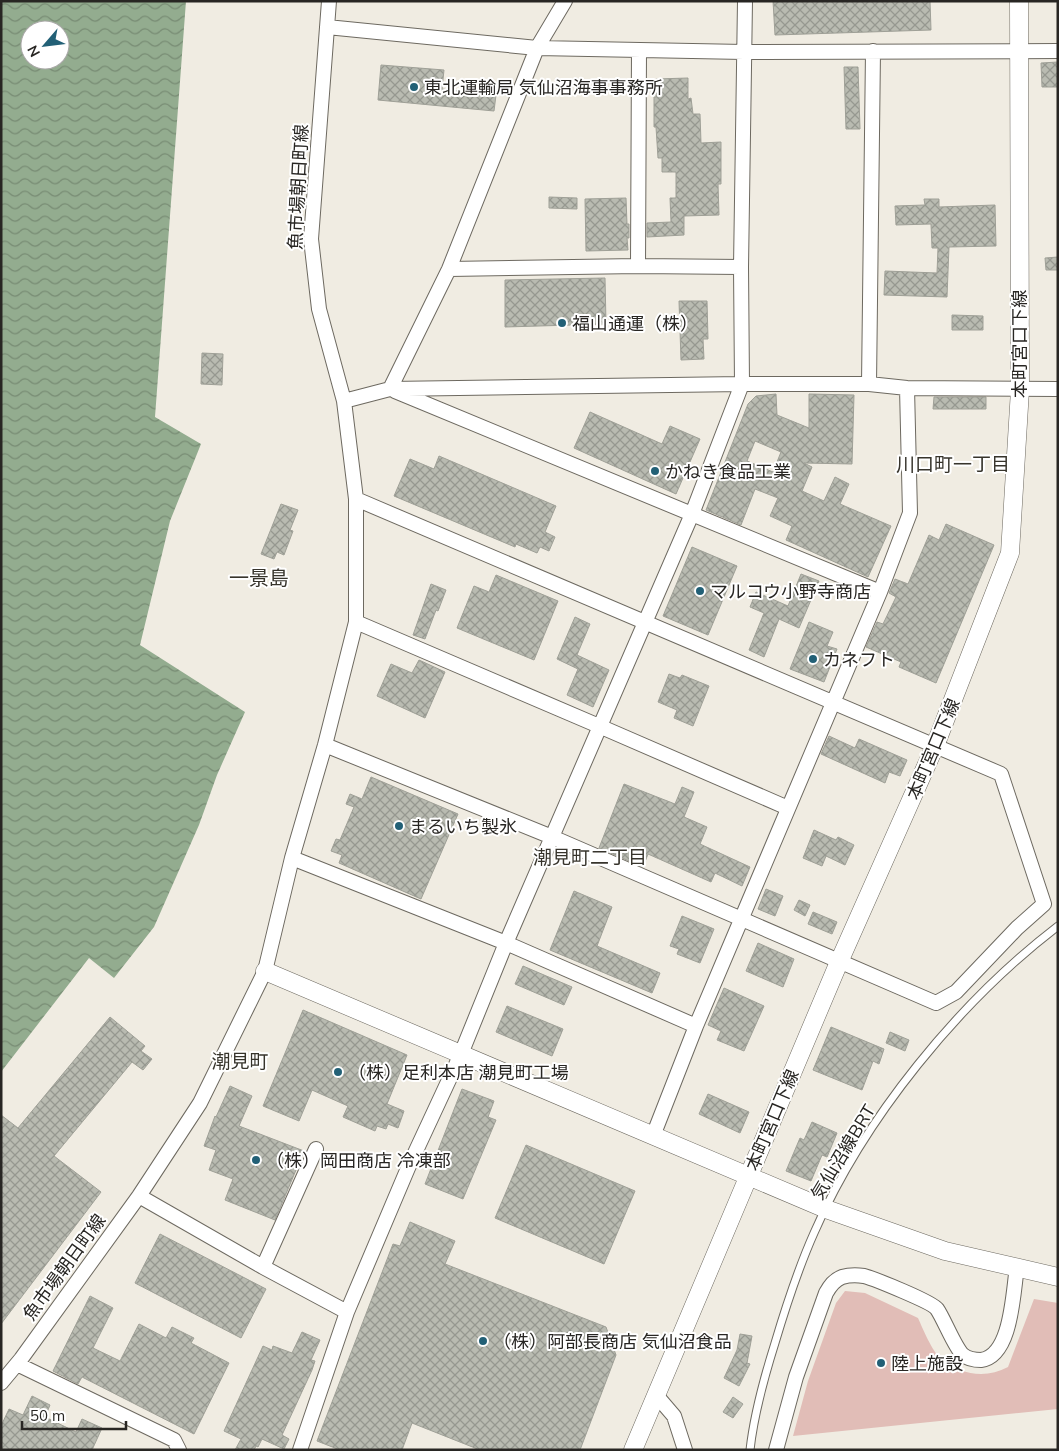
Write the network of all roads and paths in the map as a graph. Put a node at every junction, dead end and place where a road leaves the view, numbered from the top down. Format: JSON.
{"nodes":[{"id":1,"x":329,"y":1,"type":"edge"},
{"id":2,"x":565,"y":1,"type":"edge"},
{"id":3,"x":745,"y":1,"type":"edge"},
{"id":4,"x":1019,"y":1,"type":"edge"},
{"id":5,"x":327,"y":27,"type":"junction"},
{"id":6,"x":537,"y":48,"type":"junction"},
{"id":7,"x":639,"y":51,"type":"junction"},
{"id":8,"x":873,"y":51,"type":"junction"},
{"id":9,"x":1058,"y":51,"type":"edge"},
{"id":10,"x":744,"y":52,"type":"junction"},
{"id":11,"x":1018,"y":52,"type":"junction"},
{"id":12,"x":638,"y":266,"type":"junction"},
{"id":13,"x":741,"y":267,"type":"junction"},
{"id":14,"x":449,"y":269,"type":"junction"},
{"id":15,"x":742,"y":384,"type":"junction"},
{"id":16,"x":868,"y":384,"type":"junction"},
{"id":17,"x":907,"y":388,"type":"junction"},
{"id":18,"x":390,"y":389,"type":"junction"},
{"id":19,"x":1058,"y":389,"type":"edge"},
{"id":20,"x":1020,"y":390,"type":"junction"},
{"id":21,"x":344,"y":401,"type":"junction"},
{"id":22,"x":356,"y":499,"type":"junction"},
{"id":23,"x":692,"y":514,"type":"junction"},
{"id":24,"x":880,"y":592,"type":"junction"},
{"id":25,"x":356,"y":622,"type":"junction"},
{"id":26,"x":644,"y":622,"type":"junction"},
{"id":27,"x":834,"y":703,"type":"junction"},
{"id":28,"x":599,"y":726,"type":"junction"},
{"id":29,"x":325,"y":745,"type":"junction"},
{"id":30,"x":935,"y":746,"type":"junction"},
{"id":31,"x":788,"y":808,"type":"junction"},
{"id":32,"x":552,"y":837,"type":"junction"},
{"id":33,"x":292,"y":858,"type":"junction"},
{"id":34,"x":740,"y":920,"type":"junction"},
{"id":35,"x":1055,"y":928,"type":"edge"},
{"id":36,"x":506,"y":943,"type":"junction"},
{"id":37,"x":839,"y":962,"type":"junction"},
{"id":38,"x":265,"y":971,"type":"junction"},
{"id":39,"x":696,"y":1026,"type":"junction"},
{"id":40,"x":461,"y":1054,"type":"junction"},
{"id":41,"x":653,"y":1136,"type":"junction"},
{"id":42,"x":316,"y":1149,"type":"dead end"},
{"id":43,"x":748,"y":1176,"type":"junction"},
{"id":44,"x":139,"y":1196,"type":"junction"},
{"id":45,"x":826,"y":1209,"type":"junction"},
{"id":46,"x":263,"y":1267,"type":"junction"},
{"id":47,"x":1017,"y":1267,"type":"junction"},
{"id":48,"x":1058,"y":1277,"type":"edge"},
{"id":49,"x":347,"y":1312,"type":"junction"},
{"id":50,"x":17,"y":1364,"type":"junction"},
{"id":51,"x":1,"y":1383,"type":"edge"},
{"id":52,"x":656,"y":1396,"type":"junction"},
{"id":53,"x":179,"y":1450,"type":"edge"},
{"id":54,"x":300,"y":1450,"type":"edge"},
{"id":55,"x":633,"y":1450,"type":"edge"},
{"id":56,"x":685,"y":1450,"type":"edge"},
{"id":57,"x":750,"y":1450,"type":"edge"},
{"id":58,"x":776,"y":1450,"type":"edge"}],
"edges":[{"from":1,"to":5,"type":"street","name":"魚市場朝日町線"},
{"from":2,"to":6,"type":"street"},
{"from":3,"to":10,"type":"street"},
{"from":4,"to":11,"type":"street","name":"本町宮口下線"},
{"from":5,"to":6,"type":"street"},
{"from":5,"to":21,"type":"street","name":"魚市場朝日町線"},
{"from":6,"to":7,"type":"street"},
{"from":6,"to":14,"type":"street"},
{"from":7,"to":10,"type":"street"},
{"from":7,"to":12,"type":"street"},
{"from":8,"to":10,"type":"street"},
{"from":8,"to":11,"type":"street"},
{"from":8,"to":16,"type":"street"},
{"from":9,"to":11,"type":"street"},
{"from":10,"to":13,"type":"street"},
{"from":11,"to":20,"type":"street","name":"本町宮口下線"},
{"from":12,"to":13,"type":"street"},
{"from":12,"to":14,"type":"street"},
{"from":13,"to":15,"type":"street"},
{"from":14,"to":18,"type":"street"},
{"from":15,"to":16,"type":"street"},
{"from":15,"to":18,"type":"street"},
{"from":15,"to":23,"type":"street"},
{"from":16,"to":17,"type":"street"},
{"from":17,"to":20,"type":"street"},
{"from":17,"to":24,"type":"street"},
{"from":18,"to":21,"type":"street"},
{"from":18,"to":23,"type":"street"},
{"from":19,"to":20,"type":"street"},
{"from":20,"to":30,"type":"street","name":"本町宮口下線"},
{"from":21,"to":22,"type":"street","name":"魚市場朝日町線"},
{"from":22,"to":25,"type":"street","name":"魚市場朝日町線"},
{"from":22,"to":26,"type":"street"},
{"from":23,"to":24,"type":"street"},
{"from":23,"to":26,"type":"street"},
{"from":24,"to":27,"type":"street"},
{"from":25,"to":28,"type":"street"},
{"from":25,"to":29,"type":"street","name":"魚市場朝日町線"},
{"from":26,"to":27,"type":"street"},
{"from":26,"to":28,"type":"street"},
{"from":27,"to":30,"type":"street"},
{"from":27,"to":31,"type":"street"},
{"from":28,"to":31,"type":"street"},
{"from":28,"to":32,"type":"street"},
{"from":29,"to":32,"type":"street"},
{"from":29,"to":33,"type":"street","name":"魚市場朝日町線"},
{"from":30,"to":37,"type":"street","name":"本町宮口下線"},
{"from":30,"to":37,"type":"street"},
{"from":31,"to":34,"type":"street"},
{"from":32,"to":34,"type":"street"},
{"from":32,"to":36,"type":"street"},
{"from":33,"to":36,"type":"street"},
{"from":33,"to":38,"type":"street","name":"魚市場朝日町線"},
{"from":34,"to":37,"type":"street"},
{"from":34,"to":39,"type":"street"},
{"from":35,"to":45,"type":"lane","name":"気仙沼線BRT"},
{"from":36,"to":39,"type":"street"},
{"from":36,"to":40,"type":"street"},
{"from":37,"to":43,"type":"street","name":"本町宮口下線"},
{"from":38,"to":40,"type":"street"},
{"from":38,"to":44,"type":"street","name":"魚市場朝日町線"},
{"from":39,"to":41,"type":"street"},
{"from":40,"to":41,"type":"street"},
{"from":40,"to":49,"type":"street"},
{"from":41,"to":43,"type":"street"},
{"from":42,"to":46,"type":"street"},
{"from":43,"to":45,"type":"street"},
{"from":43,"to":52,"type":"street","name":"本町宮口下線"},
{"from":44,"to":46,"type":"street"},
{"from":44,"to":50,"type":"street","name":"魚市場朝日町線"},
{"from":45,"to":47,"type":"street"},
{"from":45,"to":57,"type":"lane","name":"気仙沼線BRT"},
{"from":46,"to":49,"type":"street"},
{"from":47,"to":48,"type":"street"},
{"from":47,"to":58,"type":"street"},
{"from":49,"to":54,"type":"street"},
{"from":50,"to":51,"type":"street","name":"魚市場朝日町線"},
{"from":50,"to":53,"type":"street"},
{"from":52,"to":55,"type":"street","name":"本町宮口下線"},
{"from":52,"to":56,"type":"street"}]}
